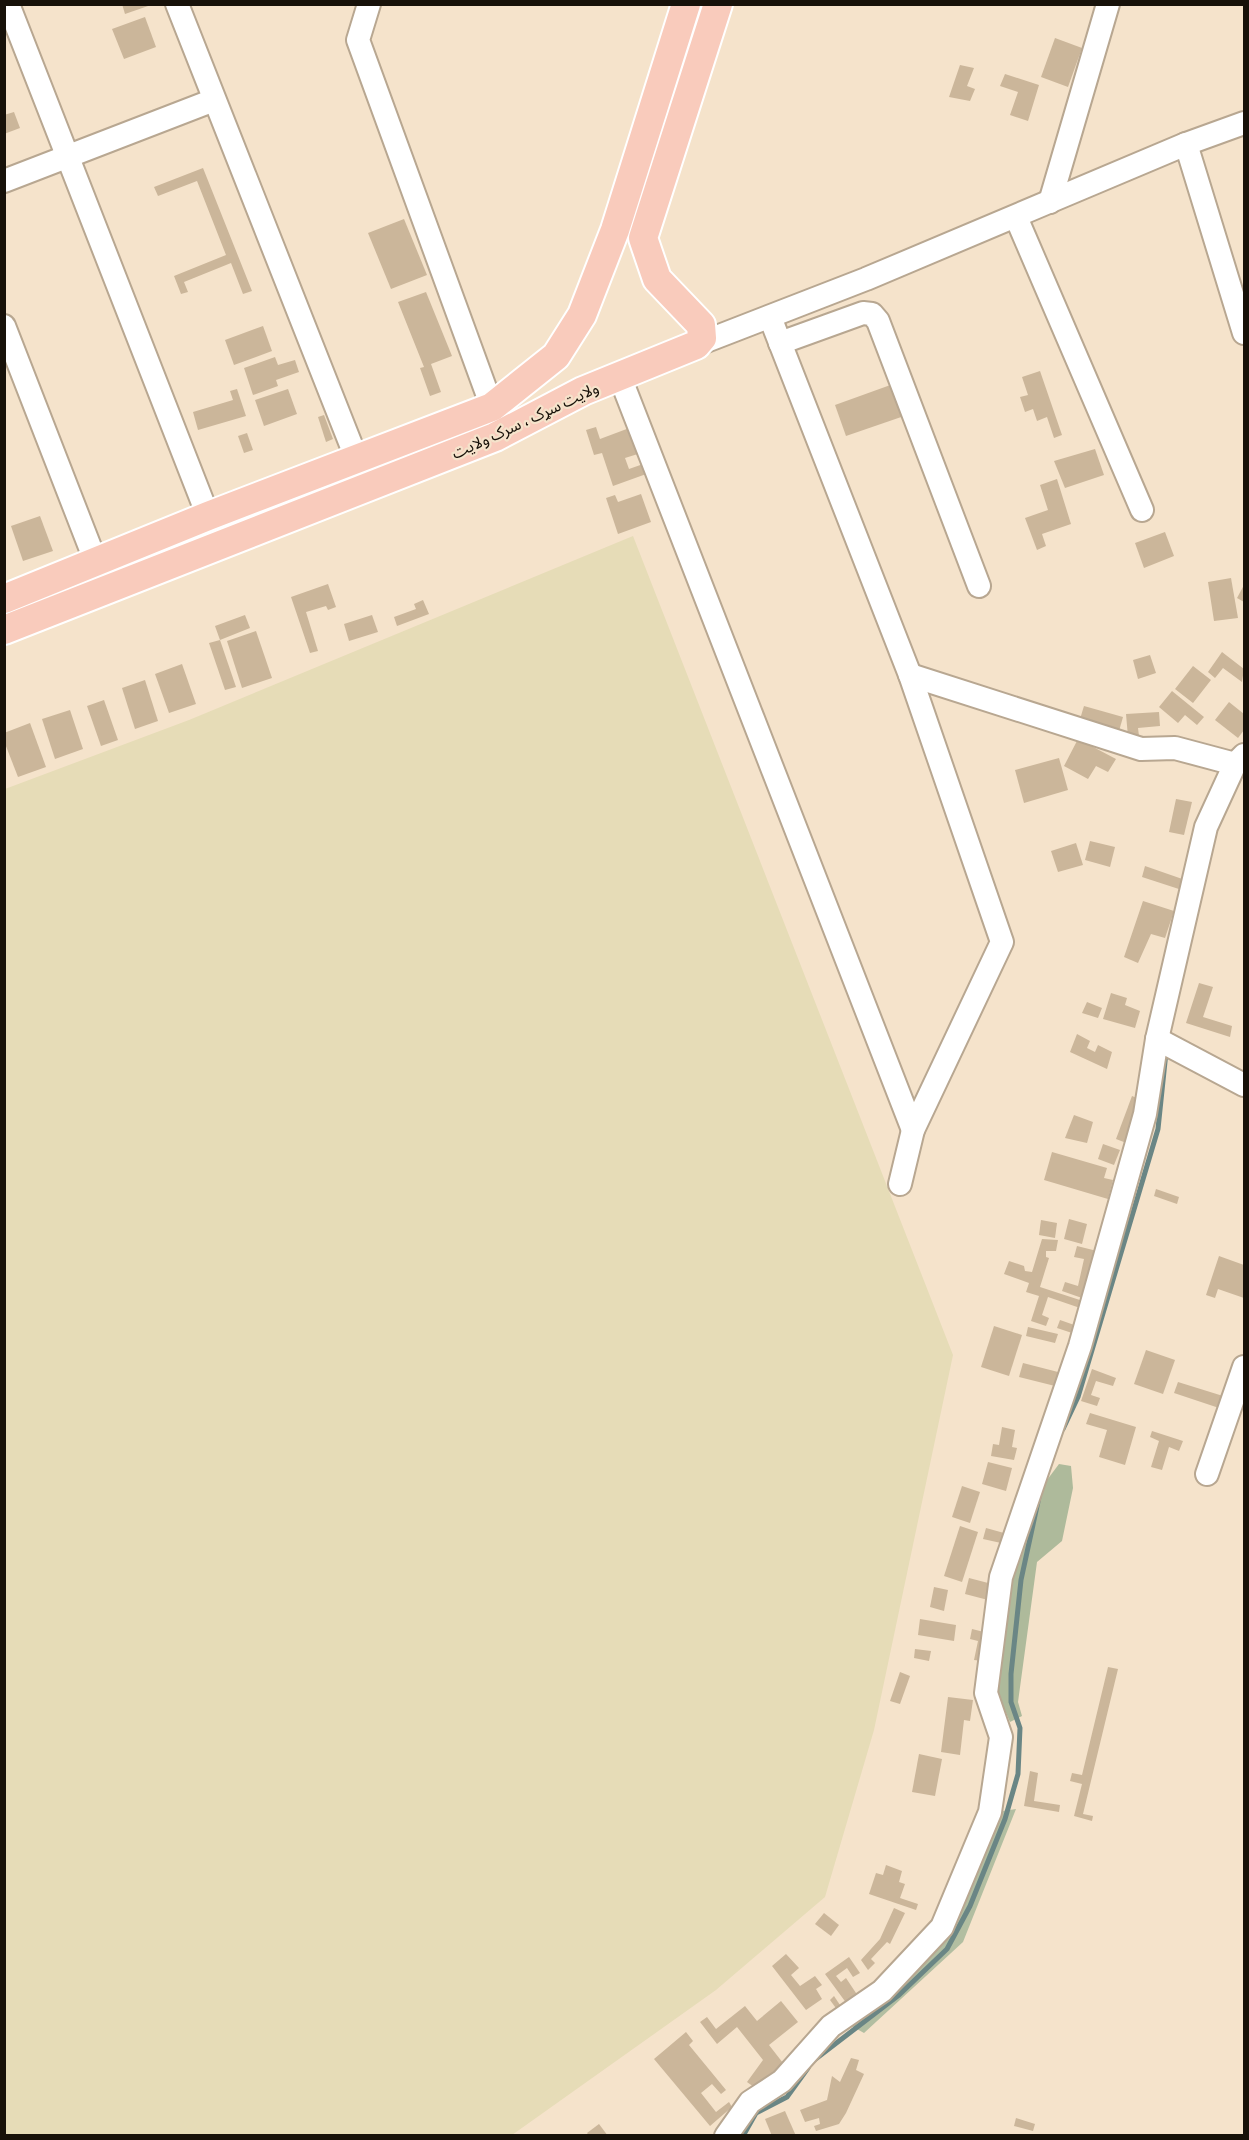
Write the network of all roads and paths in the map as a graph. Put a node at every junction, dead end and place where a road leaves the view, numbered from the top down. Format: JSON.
{"nodes":[{"id":1,"x":8,"y":4,"type":"edge"},
{"id":2,"x":177,"y":4,"type":"edge"},
{"id":3,"x":369,"y":4,"type":"edge"},
{"id":4,"x":686,"y":4,"type":"edge"},
{"id":5,"x":718,"y":4,"type":"edge"},
{"id":6,"x":1108,"y":4,"type":"edge"},
{"id":7,"x":214,"y":100,"type":"junction"},
{"id":8,"x":1245,"y":123,"type":"edge"},
{"id":9,"x":1186,"y":144,"type":"junction"},
{"id":10,"x":67,"y":157,"type":"junction"},
{"id":11,"x":4,"y":181,"type":"edge"},
{"id":12,"x":1050,"y":202,"type":"junction"},
{"id":13,"x":1016,"y":217,"type":"junction"},
{"id":14,"x":615,"y":230,"type":"junction"},
{"id":15,"x":643,"y":238,"type":"junction"},
{"id":16,"x":770,"y":317,"type":"junction"},
{"id":17,"x":4,"y":326,"type":"edge"},
{"id":18,"x":1245,"y":333,"type":"edge"},
{"id":19,"x":780,"y":343,"type":"junction"},
{"id":20,"x":696,"y":345,"type":"junction"},
{"id":21,"x":620,"y":377,"type":"junction"},
{"id":22,"x":492,"y":407,"type":"junction"},
{"id":23,"x":357,"y":460,"type":"junction"},
{"id":24,"x":1142,"y":510,"type":"dead end"},
{"id":25,"x":208,"y":516,"type":"junction"},
{"id":26,"x":95,"y":560,"type":"junction"},
{"id":27,"x":979,"y":586,"type":"dead end"},
{"id":28,"x":4,"y":599,"type":"edge"},
{"id":29,"x":4,"y":630,"type":"edge"},
{"id":30,"x":910,"y":675,"type":"junction"},
{"id":31,"x":1240,"y":759,"type":"edge"},
{"id":32,"x":1157,"y":1039,"type":"junction"},
{"id":33,"x":1245,"y":1085,"type":"edge"},
{"id":34,"x":913,"y":1130,"type":"junction"},
{"id":35,"x":900,"y":1184,"type":"dead end"},
{"id":36,"x":1245,"y":1367,"type":"edge"},
{"id":37,"x":1207,"y":1474,"type":"dead end"},
{"id":38,"x":734,"y":2130,"type":"edge"}],
"edges":[{"from":1,"to":10,"type":"street"},
{"from":2,"to":7,"type":"street"},
{"from":3,"to":22,"type":"street"},
{"from":4,"to":14,"type":"main road","name":"ولایت سړک ، سرک ولایت"},
{"from":5,"to":15,"type":"main road"},
{"from":6,"to":12,"type":"street"},
{"from":7,"to":10,"type":"street"},
{"from":7,"to":23,"type":"street"},
{"from":8,"to":9,"type":"street"},
{"from":9,"to":12,"type":"street"},
{"from":9,"to":18,"type":"street"},
{"from":10,"to":11,"type":"street"},
{"from":10,"to":25,"type":"street"},
{"from":12,"to":13,"type":"street"},
{"from":13,"to":16,"type":"street"},
{"from":13,"to":24,"type":"street"},
{"from":14,"to":15,"type":"main road"},
{"from":14,"to":22,"type":"main road","name":"ولایت سړک ، سرک ولایت"},
{"from":15,"to":20,"type":"main road"},
{"from":16,"to":19,"type":"street"},
{"from":16,"to":20,"type":"street"},
{"from":17,"to":26,"type":"street"},
{"from":19,"to":27,"type":"street"},
{"from":19,"to":30,"type":"street"},
{"from":20,"to":21,"type":"main road","name":"ولایت سړک ، سرک ولایت"},
{"from":21,"to":29,"type":"main road","name":"ولایت سړک ، سرک ولایت"},
{"from":21,"to":34,"type":"street"},
{"from":22,"to":23,"type":"main road","name":"ولایت سړک ، سرک ولایت"},
{"from":23,"to":25,"type":"main road","name":"ولایت سړک ، سرک ولایت"},
{"from":25,"to":26,"type":"main road","name":"ولایت سړک ، سرک ولایت"},
{"from":26,"to":28,"type":"main road","name":"ولایت سړک ، سرک ولایت"},
{"from":30,"to":31,"type":"street"},
{"from":30,"to":34,"type":"street"},
{"from":31,"to":32,"type":"street"},
{"from":32,"to":33,"type":"street"},
{"from":32,"to":38,"type":"street"},
{"from":34,"to":35,"type":"street"},
{"from":36,"to":37,"type":"street"}]}
